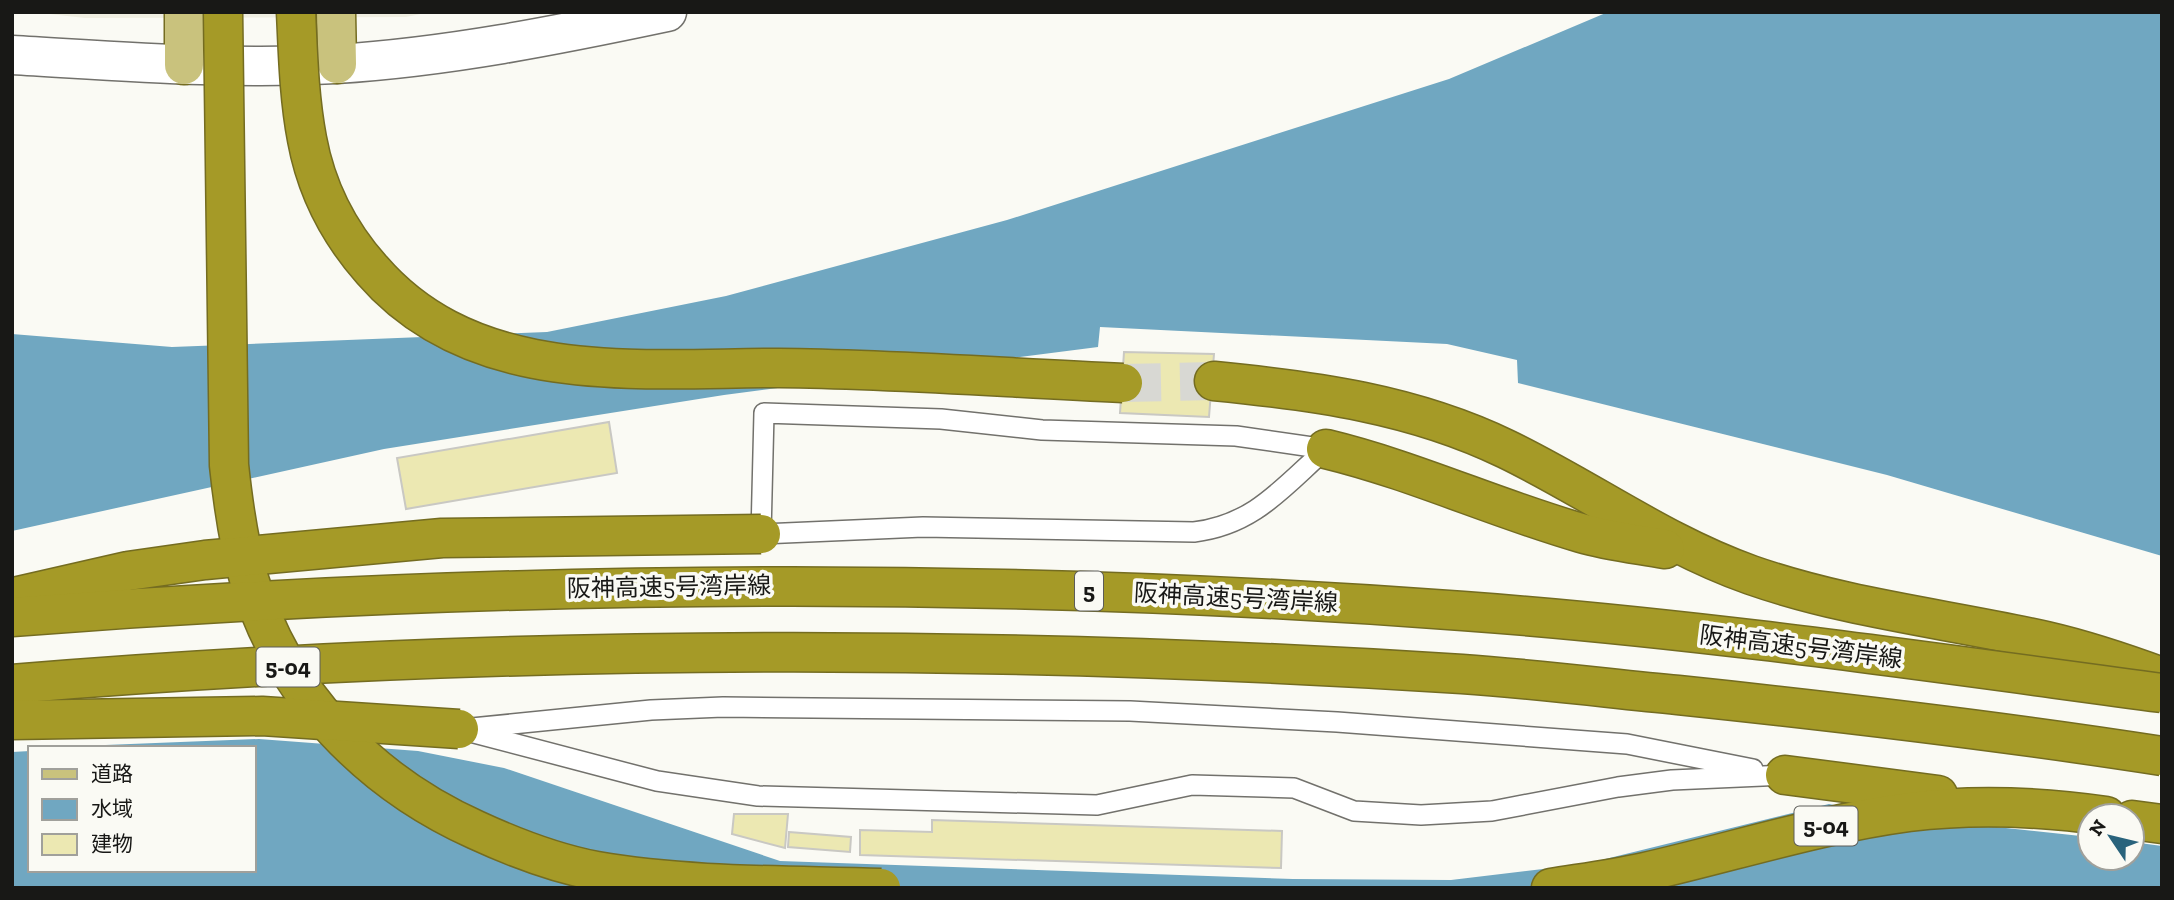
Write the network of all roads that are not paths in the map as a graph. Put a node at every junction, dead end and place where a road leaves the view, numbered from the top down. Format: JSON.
{"nodes":[{"id":1,"x":184,"y":12,"type":"edge"},
{"id":2,"x":223,"y":12,"type":"edge"},
{"id":3,"x":296,"y":12,"type":"edge"},
{"id":4,"x":336,"y":12,"type":"edge"},
{"id":5,"x":667,"y":12,"type":"edge"},
{"id":6,"x":12,"y":55,"type":"edge"},
{"id":7,"x":337,"y":64,"type":"junction"},
{"id":8,"x":184,"y":65,"type":"junction"},
{"id":9,"x":1214,"y":382,"type":"tunnel mouth"},
{"id":10,"x":1123,"y":383,"type":"tunnel mouth"},
{"id":11,"x":1326,"y":449,"type":"junction"},
{"id":12,"x":761,"y":534,"type":"junction"},
{"id":13,"x":1701,"y":556,"type":"junction"},
{"id":14,"x":12,"y":597,"type":"edge"},
{"id":15,"x":12,"y":617,"type":"edge"},
{"id":16,"x":2162,"y":677,"type":"edge"},
{"id":17,"x":12,"y":684,"type":"edge"},
{"id":18,"x":2162,"y":693,"type":"edge"},
{"id":19,"x":12,"y":720,"type":"edge"},
{"id":20,"x":459,"y":729,"type":"junction"},
{"id":21,"x":2162,"y":756,"type":"edge"},
{"id":22,"x":1785,"y":775,"type":"junction"},
{"id":23,"x":2076,"y":812,"type":"edge"},
{"id":24,"x":2076,"y":813,"type":"edge"},
{"id":25,"x":881,"y":888,"type":"edge"},
{"id":26,"x":1551,"y":888,"type":"edge"}],
"edges":[{"from":1,"to":8,"type":"main road"},
{"from":2,"to":25,"type":"highway","number":"5-04","bridge":true},
{"from":3,"to":10,"type":"highway","bridge":true},
{"from":4,"to":7,"type":"main road"},
{"from":5,"to":7,"type":"street"},
{"from":6,"to":8,"type":"street"},
{"from":7,"to":8,"type":"street"},
{"from":9,"to":13,"type":"highway"},
{"from":11,"to":12,"type":"lane"},
{"from":11,"to":12,"type":"lane"},
{"from":11,"to":13,"type":"highway"},
{"from":12,"to":14,"type":"highway","bridge":true},
{"from":13,"to":16,"type":"highway"},
{"from":15,"to":18,"type":"highway","name":"阪神高速5号湾岸線","number":"5","bridge":true},
{"from":17,"to":21,"type":"highway","bridge":true},
{"from":19,"to":20,"type":"highway","bridge":true},
{"from":20,"to":22,"type":"lane"},
{"from":20,"to":22,"type":"lane"},
{"from":22,"to":23,"type":"highway"},
{"from":24,"to":26,"type":"highway","number":"5-04"}]}
